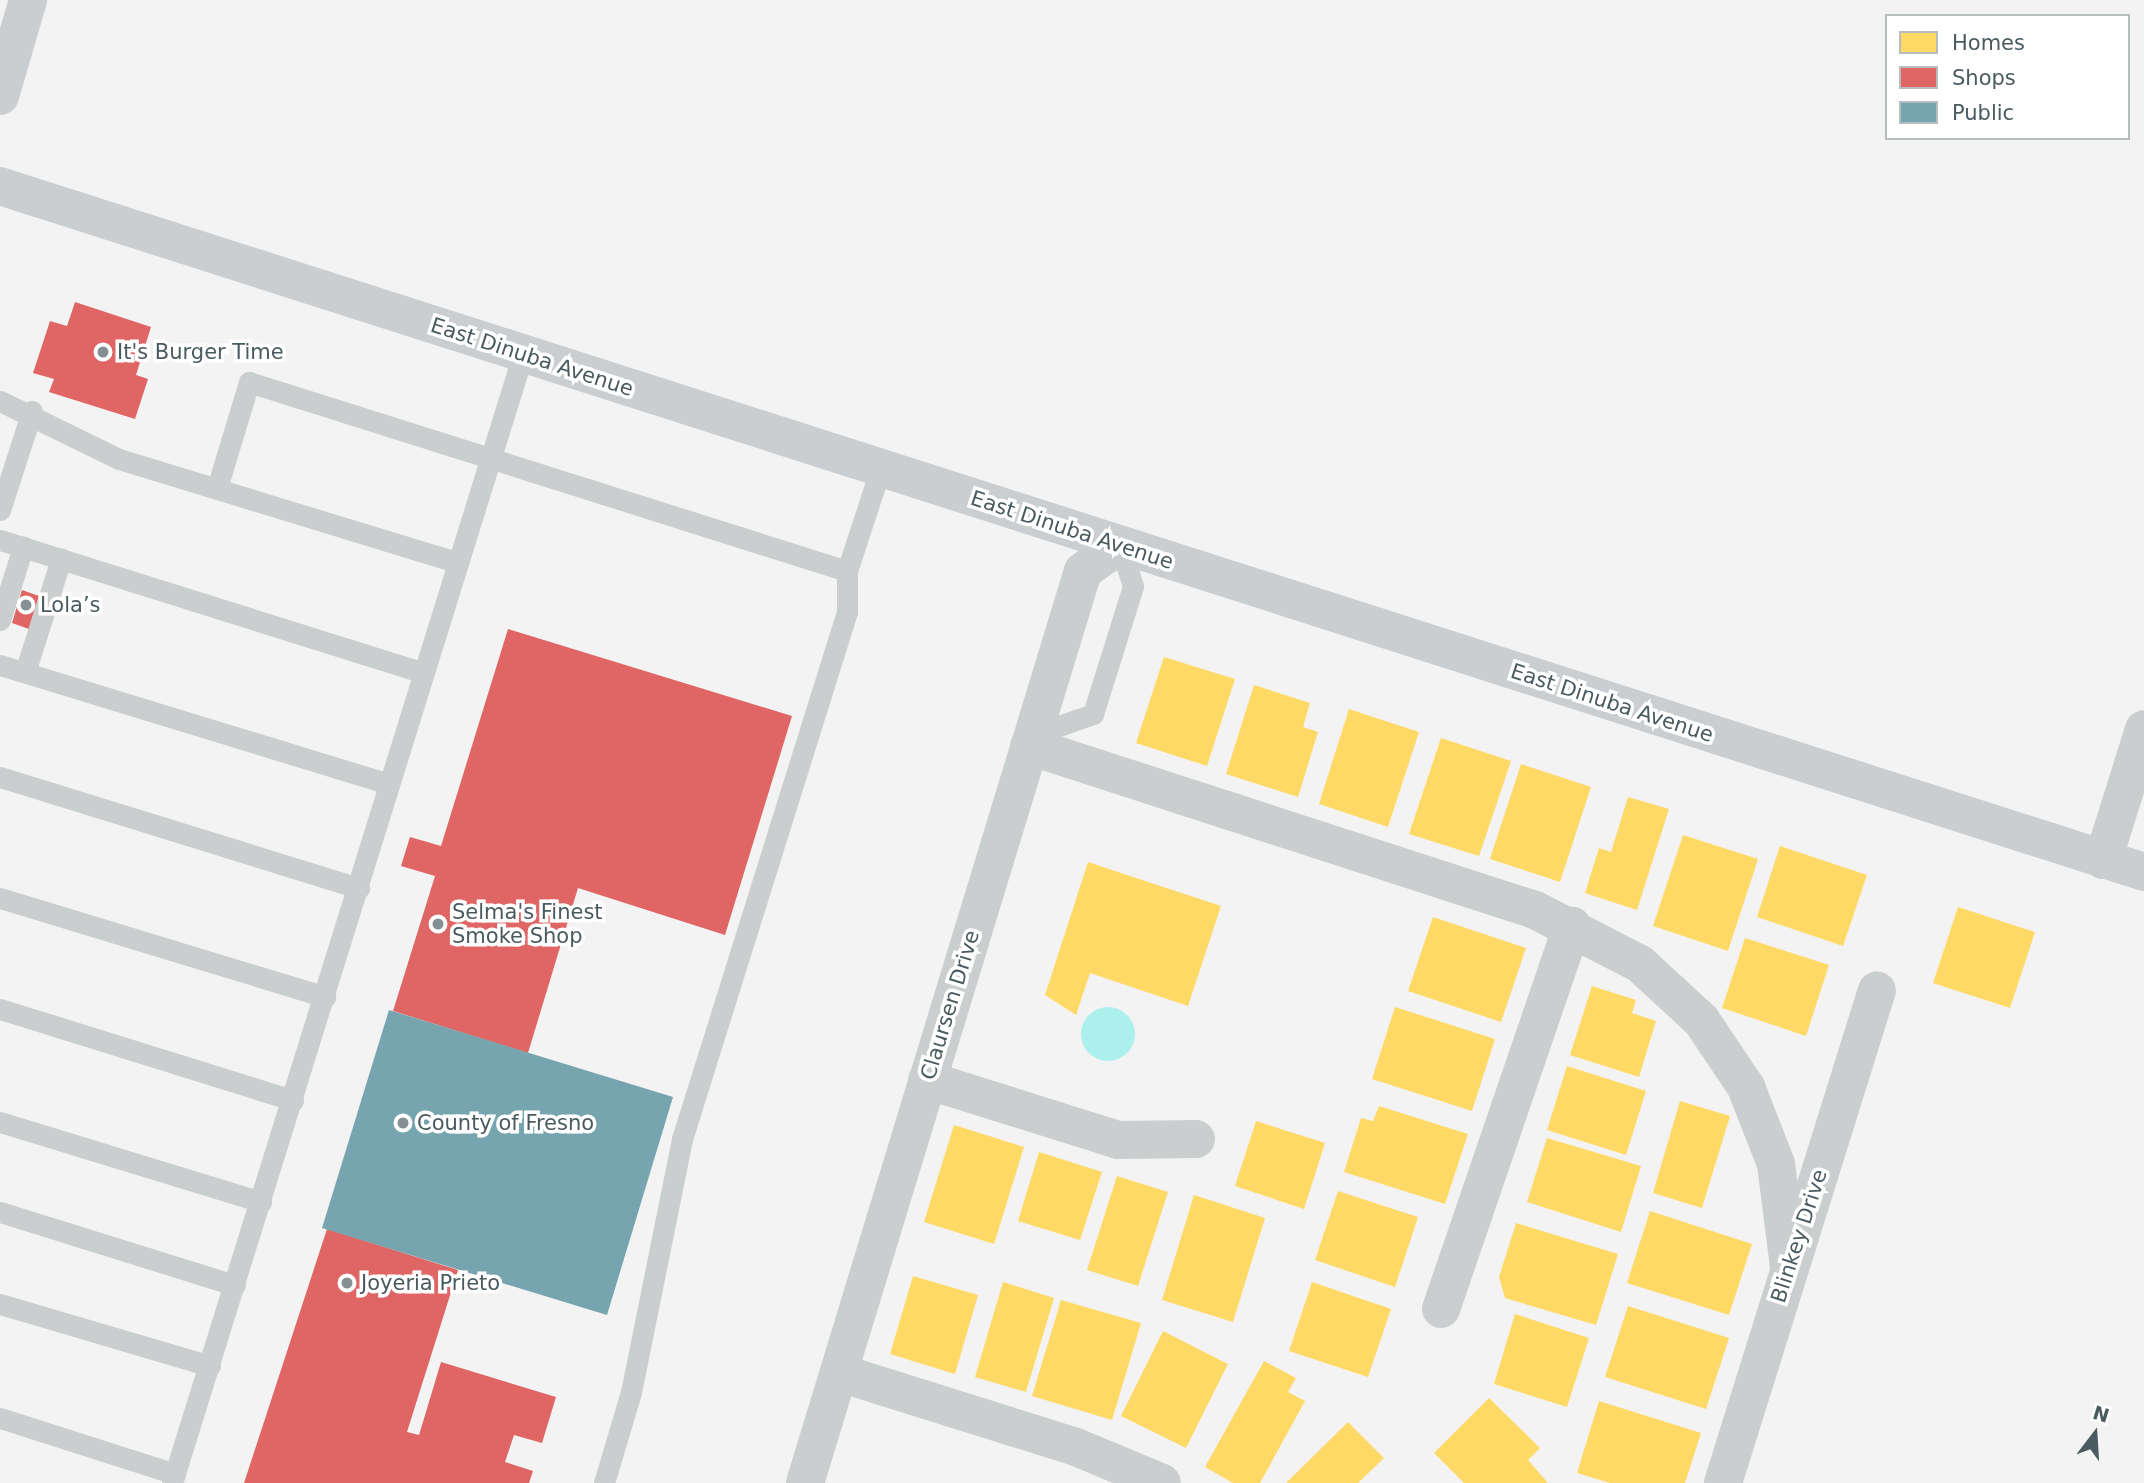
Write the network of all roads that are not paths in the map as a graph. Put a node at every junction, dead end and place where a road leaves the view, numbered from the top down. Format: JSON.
{"nodes":[{"id":1,"x":29,"y":0,"type":"edge"},
{"id":2,"x":0,"y":96,"type":"edge"},
{"id":3,"x":0,"y":186,"type":"edge"},
{"id":4,"x":523,"y":354,"type":"junction"},
{"id":5,"x":0,"y":401,"type":"edge"},
{"id":6,"x":32,"y":411,"type":"junction"},
{"id":7,"x":490,"y":458,"type":"junction"},
{"id":8,"x":880,"y":470,"type":"junction"},
{"id":9,"x":217,"y":488,"type":"junction"},
{"id":10,"x":0,"y":510,"type":"edge"},
{"id":11,"x":0,"y":540,"type":"edge"},
{"id":12,"x":1120,"y":545,"type":"junction"},
{"id":13,"x":23,"y":547,"type":"junction"},
{"id":14,"x":61,"y":559,"type":"junction"},
{"id":15,"x":456,"y":562,"type":"junction"},
{"id":16,"x":847,"y":571,"type":"junction"},
{"id":17,"x":0,"y":620,"type":"edge"},
{"id":18,"x":0,"y":665,"type":"edge"},
{"id":19,"x":25,"y":672,"type":"junction"},
{"id":20,"x":422,"y":672,"type":"junction"},
{"id":21,"x":2144,"y":729,"type":"edge"},
{"id":22,"x":1031,"y":741,"type":"junction"},
{"id":23,"x":0,"y":778,"type":"edge"},
{"id":24,"x":389,"y":784,"type":"junction"},
{"id":25,"x":2103,"y":860,"type":"junction"},
{"id":26,"x":2144,"y":872,"type":"edge"},
{"id":27,"x":359,"y":888,"type":"junction"},
{"id":28,"x":0,"y":898,"type":"edge"},
{"id":29,"x":1572,"y":926,"type":"junction"},
{"id":30,"x":1877,"y":990,"type":"dead end"},
{"id":31,"x":325,"y":997,"type":"junction"},
{"id":32,"x":0,"y":1009,"type":"edge"},
{"id":33,"x":927,"y":1080,"type":"junction"},
{"id":34,"x":293,"y":1100,"type":"junction"},
{"id":35,"x":0,"y":1122,"type":"edge"},
{"id":36,"x":1196,"y":1139,"type":"dead end"},
{"id":37,"x":261,"y":1202,"type":"junction"},
{"id":38,"x":0,"y":1212,"type":"edge"},
{"id":39,"x":1789,"y":1267,"type":"junction"},
{"id":40,"x":235,"y":1285,"type":"junction"},
{"id":41,"x":0,"y":1304,"type":"edge"},
{"id":42,"x":1441,"y":1309,"type":"dead end"},
{"id":43,"x":210,"y":1366,"type":"junction"},
{"id":44,"x":840,"y":1374,"type":"junction"},
{"id":45,"x":0,"y":1418,"type":"edge"},
{"id":46,"x":174,"y":1478,"type":"edge"},
{"id":47,"x":604,"y":1483,"type":"edge"},
{"id":48,"x":805,"y":1483,"type":"edge"},
{"id":49,"x":1162,"y":1483,"type":"edge"},
{"id":50,"x":1723,"y":1483,"type":"edge"}],
"edges":[{"from":1,"to":2,"type":"street"},
{"from":3,"to":4,"type":"street","name":"East Dinuba Avenue"},
{"from":4,"to":7,"type":"lane"},
{"from":4,"to":8,"type":"street","name":"East Dinuba Avenue"},
{"from":5,"to":6,"type":"lane"},
{"from":6,"to":9,"type":"lane"},
{"from":6,"to":10,"type":"lane"},
{"from":7,"to":9,"type":"lane"},
{"from":7,"to":15,"type":"lane"},
{"from":7,"to":16,"type":"lane"},
{"from":8,"to":12,"type":"street","name":"East Dinuba Avenue"},
{"from":8,"to":16,"type":"lane"},
{"from":9,"to":15,"type":"lane"},
{"from":11,"to":13,"type":"lane"},
{"from":12,"to":22,"type":"street","name":"Claursen Drive"},
{"from":12,"to":22,"type":"lane"},
{"from":12,"to":25,"type":"street","name":"East Dinuba Avenue"},
{"from":13,"to":14,"type":"lane"},
{"from":13,"to":17,"type":"lane"},
{"from":14,"to":19,"type":"lane"},
{"from":14,"to":20,"type":"lane"},
{"from":15,"to":20,"type":"lane"},
{"from":16,"to":47,"type":"lane"},
{"from":18,"to":19,"type":"lane"},
{"from":19,"to":24,"type":"lane"},
{"from":20,"to":24,"type":"lane"},
{"from":21,"to":25,"type":"street"},
{"from":22,"to":29,"type":"street"},
{"from":22,"to":33,"type":"street","name":"Claursen Drive"},
{"from":23,"to":27,"type":"lane"},
{"from":24,"to":27,"type":"lane"},
{"from":25,"to":26,"type":"street","name":"East Dinuba Avenue"},
{"from":27,"to":31,"type":"lane"},
{"from":28,"to":31,"type":"lane"},
{"from":29,"to":39,"type":"street"},
{"from":29,"to":42,"type":"street"},
{"from":30,"to":39,"type":"street","name":"Blinkey Drive"},
{"from":31,"to":34,"type":"lane"},
{"from":32,"to":34,"type":"lane"},
{"from":33,"to":36,"type":"street"},
{"from":33,"to":44,"type":"street","name":"Claursen Drive"},
{"from":34,"to":37,"type":"lane"},
{"from":35,"to":37,"type":"lane"},
{"from":37,"to":40,"type":"lane"},
{"from":38,"to":40,"type":"lane"},
{"from":39,"to":50,"type":"street","name":"Blinkey Drive"},
{"from":40,"to":43,"type":"lane"},
{"from":41,"to":43,"type":"lane"},
{"from":43,"to":46,"type":"lane"},
{"from":44,"to":48,"type":"street","name":"Claursen Drive"},
{"from":44,"to":49,"type":"street"},
{"from":45,"to":46,"type":"lane"}]}
